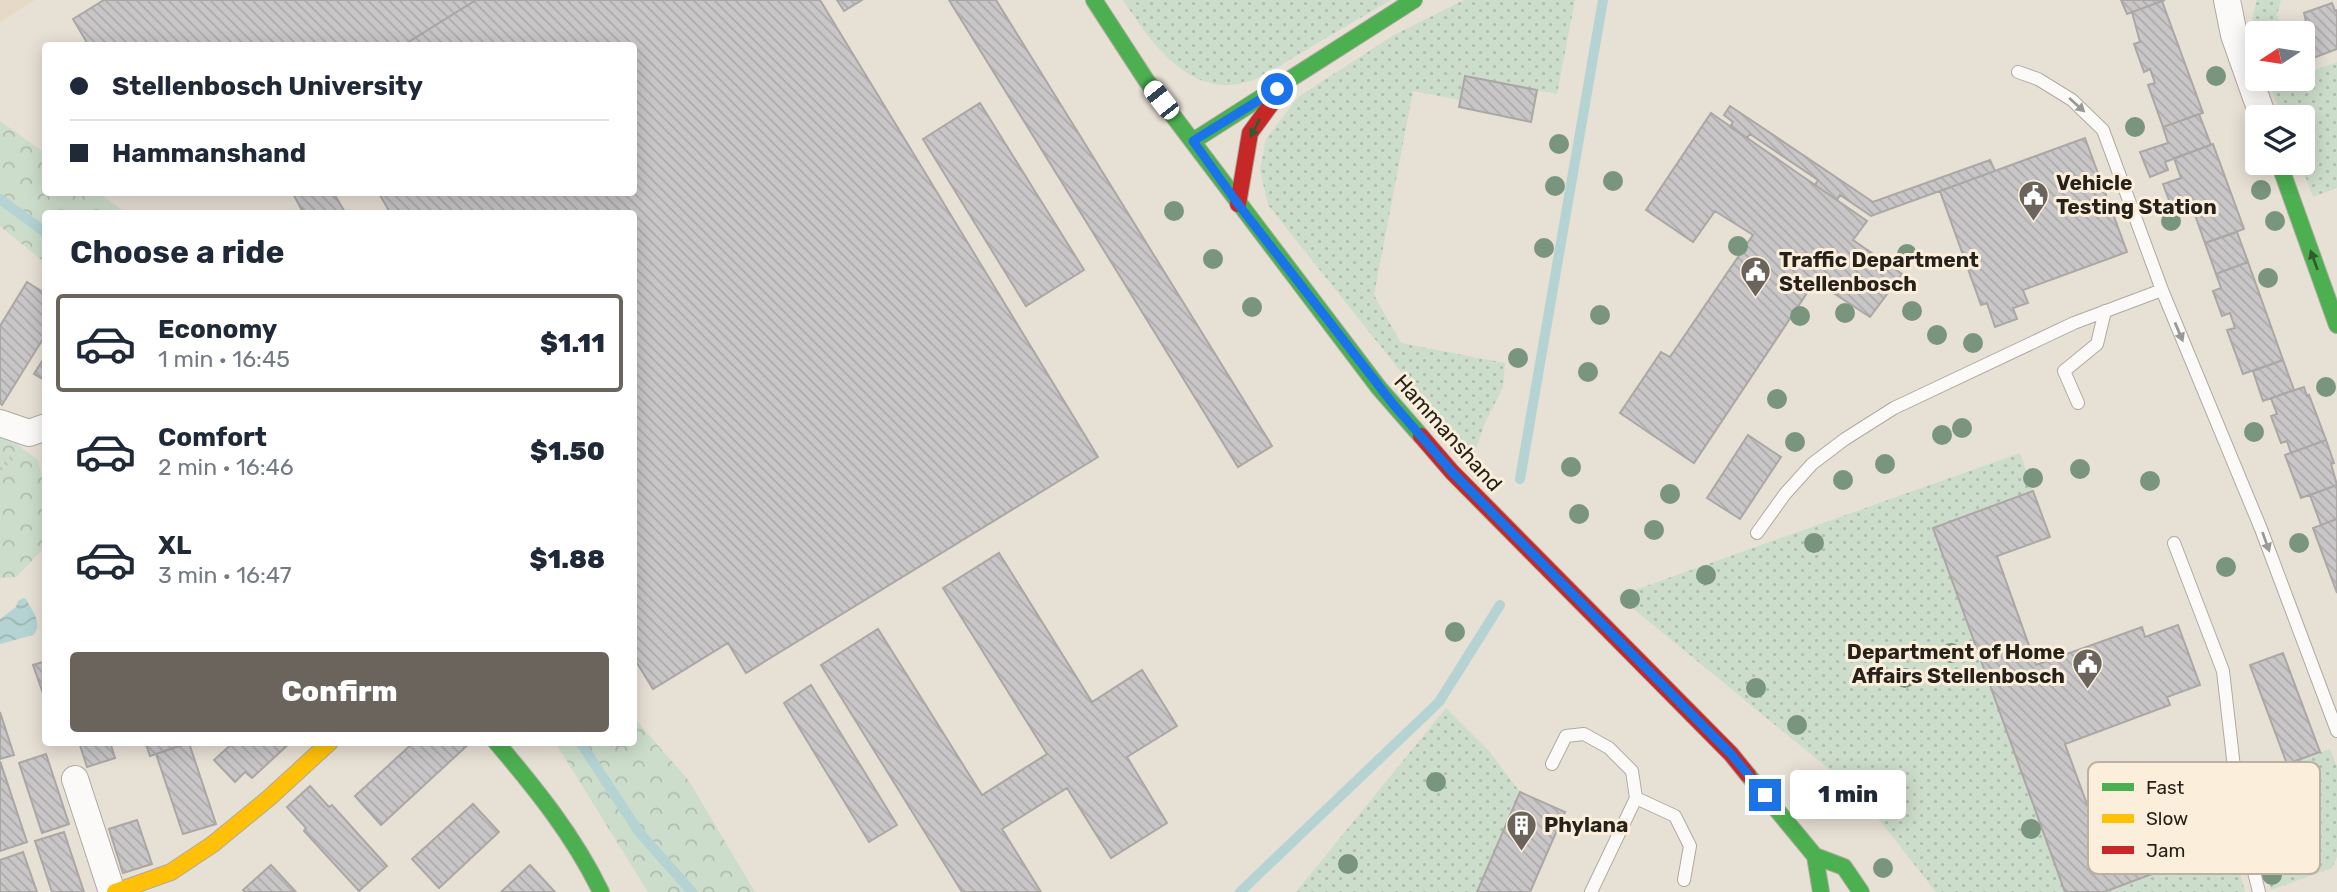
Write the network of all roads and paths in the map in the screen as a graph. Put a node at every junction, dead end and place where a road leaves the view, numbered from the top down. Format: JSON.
{"nodes":[{"id":1,"x":1094,"y":0,"type":"edge"},
{"id":2,"x":1414,"y":0,"type":"edge"},
{"id":3,"x":2227,"y":0,"type":"edge"},
{"id":4,"x":2245,"y":0,"type":"edge"},
{"id":5,"x":2234,"y":36,"type":"junction"},
{"id":6,"x":2018,"y":72,"type":"dead end"},
{"id":7,"x":1298,"y":76,"type":"junction"},
{"id":8,"x":2259,"y":105,"type":"edge"},
{"id":9,"x":1193,"y":141,"type":"junction"},
{"id":10,"x":2284,"y":175,"type":"edge"},
{"id":11,"x":1238,"y":204,"type":"junction"},
{"id":12,"x":2162,"y":290,"type":"junction"},
{"id":13,"x":2105,"y":311,"type":"junction"},
{"id":14,"x":2337,"y":324,"type":"edge"},
{"id":15,"x":2078,"y":403,"type":"dead end"},
{"id":16,"x":0,"y":423,"type":"edge"},
{"id":17,"x":42,"y":428,"type":"edge"},
{"id":18,"x":1756,"y":533,"type":"dead end"},
{"id":19,"x":2174,"y":543,"type":"dead end"},
{"id":20,"x":2337,"y":731,"type":"edge"},
{"id":21,"x":326,"y":746,"type":"edge"},
{"id":22,"x":500,"y":746,"type":"edge"},
{"id":23,"x":2233,"y":762,"type":"edge"},
{"id":24,"x":1552,"y":764,"type":"dead end"},
{"id":25,"x":75,"y":779,"type":"dead end"},
{"id":26,"x":1636,"y":798,"type":"junction"},
{"id":27,"x":1815,"y":856,"type":"junction"},
{"id":28,"x":2255,"y":874,"type":"edge"},
{"id":29,"x":1684,"y":880,"type":"dead end"},
{"id":30,"x":113,"y":892,"type":"edge"},
{"id":31,"x":601,"y":892,"type":"edge"},
{"id":32,"x":1591,"y":892,"type":"edge"},
{"id":33,"x":1821,"y":892,"type":"edge"},
{"id":34,"x":1861,"y":892,"type":"edge"},
{"id":35,"x":2259,"y":892,"type":"edge"}],
"edges":[{"from":1,"to":9,"type":"street","name":"Hammanshand"},
{"from":2,"to":7,"type":"street"},
{"from":3,"to":5,"type":"street"},
{"from":4,"to":5,"type":"street"},
{"from":5,"to":8,"type":"street"},
{"from":6,"to":12,"type":"lane","one_way":true},
{"from":7,"to":9,"type":"street"},
{"from":7,"to":11,"type":"street","one_way":true},
{"from":9,"to":11,"type":"street","name":"Hammanshand"},
{"from":14,"to":10,"type":"street","one_way":true},
{"from":11,"to":27,"type":"street","name":"Hammanshand"},
{"from":12,"to":13,"type":"lane"},
{"from":12,"to":20,"type":"lane","one_way":true},
{"from":13,"to":15,"type":"lane"},
{"from":13,"to":18,"type":"lane"},
{"from":16,"to":17,"type":"street"},
{"from":19,"to":23,"type":"lane"},
{"from":21,"to":30,"type":"street"},
{"from":22,"to":31,"type":"street"},
{"from":24,"to":26,"type":"lane"},
{"from":25,"to":30,"type":"street"},
{"from":26,"to":29,"type":"lane"},
{"from":26,"to":32,"type":"lane"},
{"from":27,"to":33,"type":"street"},
{"from":27,"to":34,"type":"street","name":"Hammanshand"},
{"from":28,"to":35,"type":"lane"}]}
